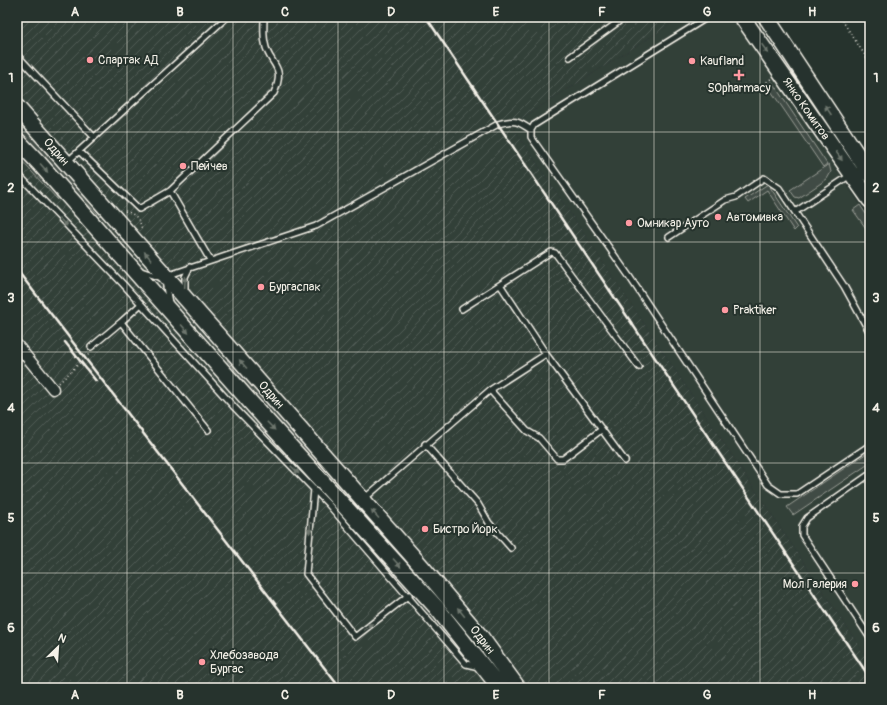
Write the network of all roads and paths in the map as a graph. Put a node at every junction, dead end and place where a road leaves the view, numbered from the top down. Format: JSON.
{"nodes":[{"id":1,"x":227,"y":17,"type":"edge"},
{"id":2,"x":264,"y":17,"type":"edge"},
{"id":3,"x":625,"y":17,"type":"edge"},
{"id":4,"x":708,"y":17,"type":"edge"},
{"id":5,"x":742,"y":17,"type":"edge"},
{"id":6,"x":766,"y":17,"type":"edge"},
{"id":7,"x":840,"y":17,"type":"edge"},
{"id":8,"x":17,"y":55,"type":"edge"},
{"id":9,"x":570,"y":57,"type":"dead end"},
{"id":10,"x":870,"y":63,"type":"edge"},
{"id":11,"x":764,"y":83,"type":"dead end"},
{"id":12,"x":757,"y":89,"type":"dead end"},
{"id":13,"x":17,"y":107,"type":"edge"},
{"id":14,"x":531,"y":130,"type":"junction"},
{"id":15,"x":94,"y":137,"type":"junction"},
{"id":16,"x":17,"y":140,"type":"edge"},
{"id":17,"x":79,"y":151,"type":"junction"},
{"id":18,"x":66,"y":162,"type":"junction"},
{"id":19,"x":867,"y":170,"type":"edge"},
{"id":20,"x":17,"y":173,"type":"edge"},
{"id":21,"x":852,"y":174,"type":"junction"},
{"id":22,"x":170,"y":191,"type":"junction"},
{"id":23,"x":870,"y":200,"type":"edge"},
{"id":24,"x":795,"y":212,"type":"junction"},
{"id":25,"x":669,"y":237,"type":"dead end"},
{"id":26,"x":210,"y":260,"type":"junction"},
{"id":27,"x":131,"y":267,"type":"junction"},
{"id":28,"x":190,"y":267,"type":"junction"},
{"id":29,"x":166,"y":276,"type":"junction"},
{"id":30,"x":501,"y":286,"type":"junction"},
{"id":31,"x":186,"y":299,"type":"junction"},
{"id":32,"x":141,"y":304,"type":"junction"},
{"id":33,"x":462,"y":309,"type":"dead end"},
{"id":34,"x":174,"y":316,"type":"junction"},
{"id":35,"x":121,"y":322,"type":"junction"},
{"id":36,"x":870,"y":333,"type":"edge"},
{"id":37,"x":17,"y":345,"type":"edge"},
{"id":38,"x":91,"y":347,"type":"joint"},
{"id":39,"x":546,"y":354,"type":"junction"},
{"id":40,"x":639,"y":367,"type":"dead end"},
{"id":41,"x":53,"y":389,"type":"joint"},
{"id":42,"x":490,"y":390,"type":"junction"},
{"id":43,"x":208,"y":430,"type":"dead end"},
{"id":44,"x":601,"y":430,"type":"junction"},
{"id":45,"x":425,"y":444,"type":"junction"},
{"id":46,"x":870,"y":445,"type":"edge"},
{"id":47,"x":301,"y":457,"type":"junction"},
{"id":48,"x":625,"y":461,"type":"dead end"},
{"id":49,"x":870,"y":474,"type":"edge"},
{"id":50,"x":314,"y":489,"type":"junction"},
{"id":51,"x":362,"y":500,"type":"junction"},
{"id":52,"x":511,"y":548,"type":"dead end"},
{"id":53,"x":409,"y":595,"type":"junction"},
{"id":54,"x":870,"y":638,"type":"edge"},
{"id":55,"x":485,"y":668,"type":"junction"},
{"id":56,"x":500,"y":688,"type":"edge"},
{"id":57,"x":518,"y":688,"type":"edge"}],
"edges":[{"from":1,"to":15,"type":"lane"},
{"from":2,"to":22,"type":"lane"},
{"from":3,"to":9,"type":"lane"},
{"from":4,"to":14,"type":"lane"},
{"from":5,"to":21,"type":"main road","name":"Янко Комитов","one_way":true},
{"from":19,"to":6,"type":"main road","name":"Янко Комитов","one_way":true},
{"from":7,"to":10,"type":"path"},
{"from":8,"to":15,"type":"lane"},
{"from":11,"to":12,"type":"path"},
{"from":13,"to":18,"type":"main road","name":"Одрин"},
{"from":14,"to":26,"type":"lane"},
{"from":14,"to":46,"type":"lane"},
{"from":15,"to":17,"type":"lane"},
{"from":16,"to":27,"type":"main road","name":"Одрин","one_way":true},
{"from":17,"to":18,"type":"lane"},
{"from":17,"to":22,"type":"lane"},
{"from":29,"to":18,"type":"main road","name":"Одрин","one_way":true},
{"from":19,"to":21,"type":"lane"},
{"from":20,"to":32,"type":"lane","one_way":true},
{"from":21,"to":23,"type":"main road","name":"Янко Комитов"},
{"from":21,"to":24,"type":"lane"},
{"from":22,"to":26,"type":"lane"},
{"from":24,"to":25,"type":"lane"},
{"from":24,"to":36,"type":"lane"},
{"from":26,"to":28,"type":"lane"},
{"from":27,"to":29,"type":"lane"},
{"from":27,"to":34,"type":"main road","name":"Одрин"},
{"from":28,"to":29,"type":"lane"},
{"from":31,"to":28,"type":"lane","one_way":true},
{"from":29,"to":31,"type":"main road","name":"Одрин"},
{"from":29,"to":34,"type":"lane"},
{"from":30,"to":33,"type":"lane"},
{"from":30,"to":39,"type":"lane"},
{"from":30,"to":40,"type":"lane"},
{"from":51,"to":31,"type":"main road","name":"Одрин","one_way":true},
{"from":32,"to":35,"type":"lane"},
{"from":32,"to":50,"type":"lane","one_way":true},
{"from":34,"to":47,"type":"main road","name":"Одрин","one_way":true},
{"from":35,"to":38,"type":"lane"},
{"from":35,"to":43,"type":"lane"},
{"from":37,"to":41,"type":"street"},
{"from":38,"to":41,"type":"path"},
{"from":39,"to":42,"type":"lane"},
{"from":39,"to":44,"type":"lane"},
{"from":42,"to":44,"type":"lane"},
{"from":42,"to":45,"type":"lane"},
{"from":44,"to":48,"type":"lane"},
{"from":45,"to":51,"type":"lane"},
{"from":45,"to":52,"type":"lane"},
{"from":47,"to":51,"type":"main road"},
{"from":47,"to":55,"type":"main road","name":"Одрин","one_way":true},
{"from":49,"to":54,"type":"lane"},
{"from":50,"to":53,"type":"lane"},
{"from":50,"to":53,"type":"lane","one_way":true},
{"from":57,"to":51,"type":"main road","name":"Одрин","one_way":true},
{"from":53,"to":55,"type":"lane"},
{"from":55,"to":56,"type":"main road","name":"Одрин"}]}
